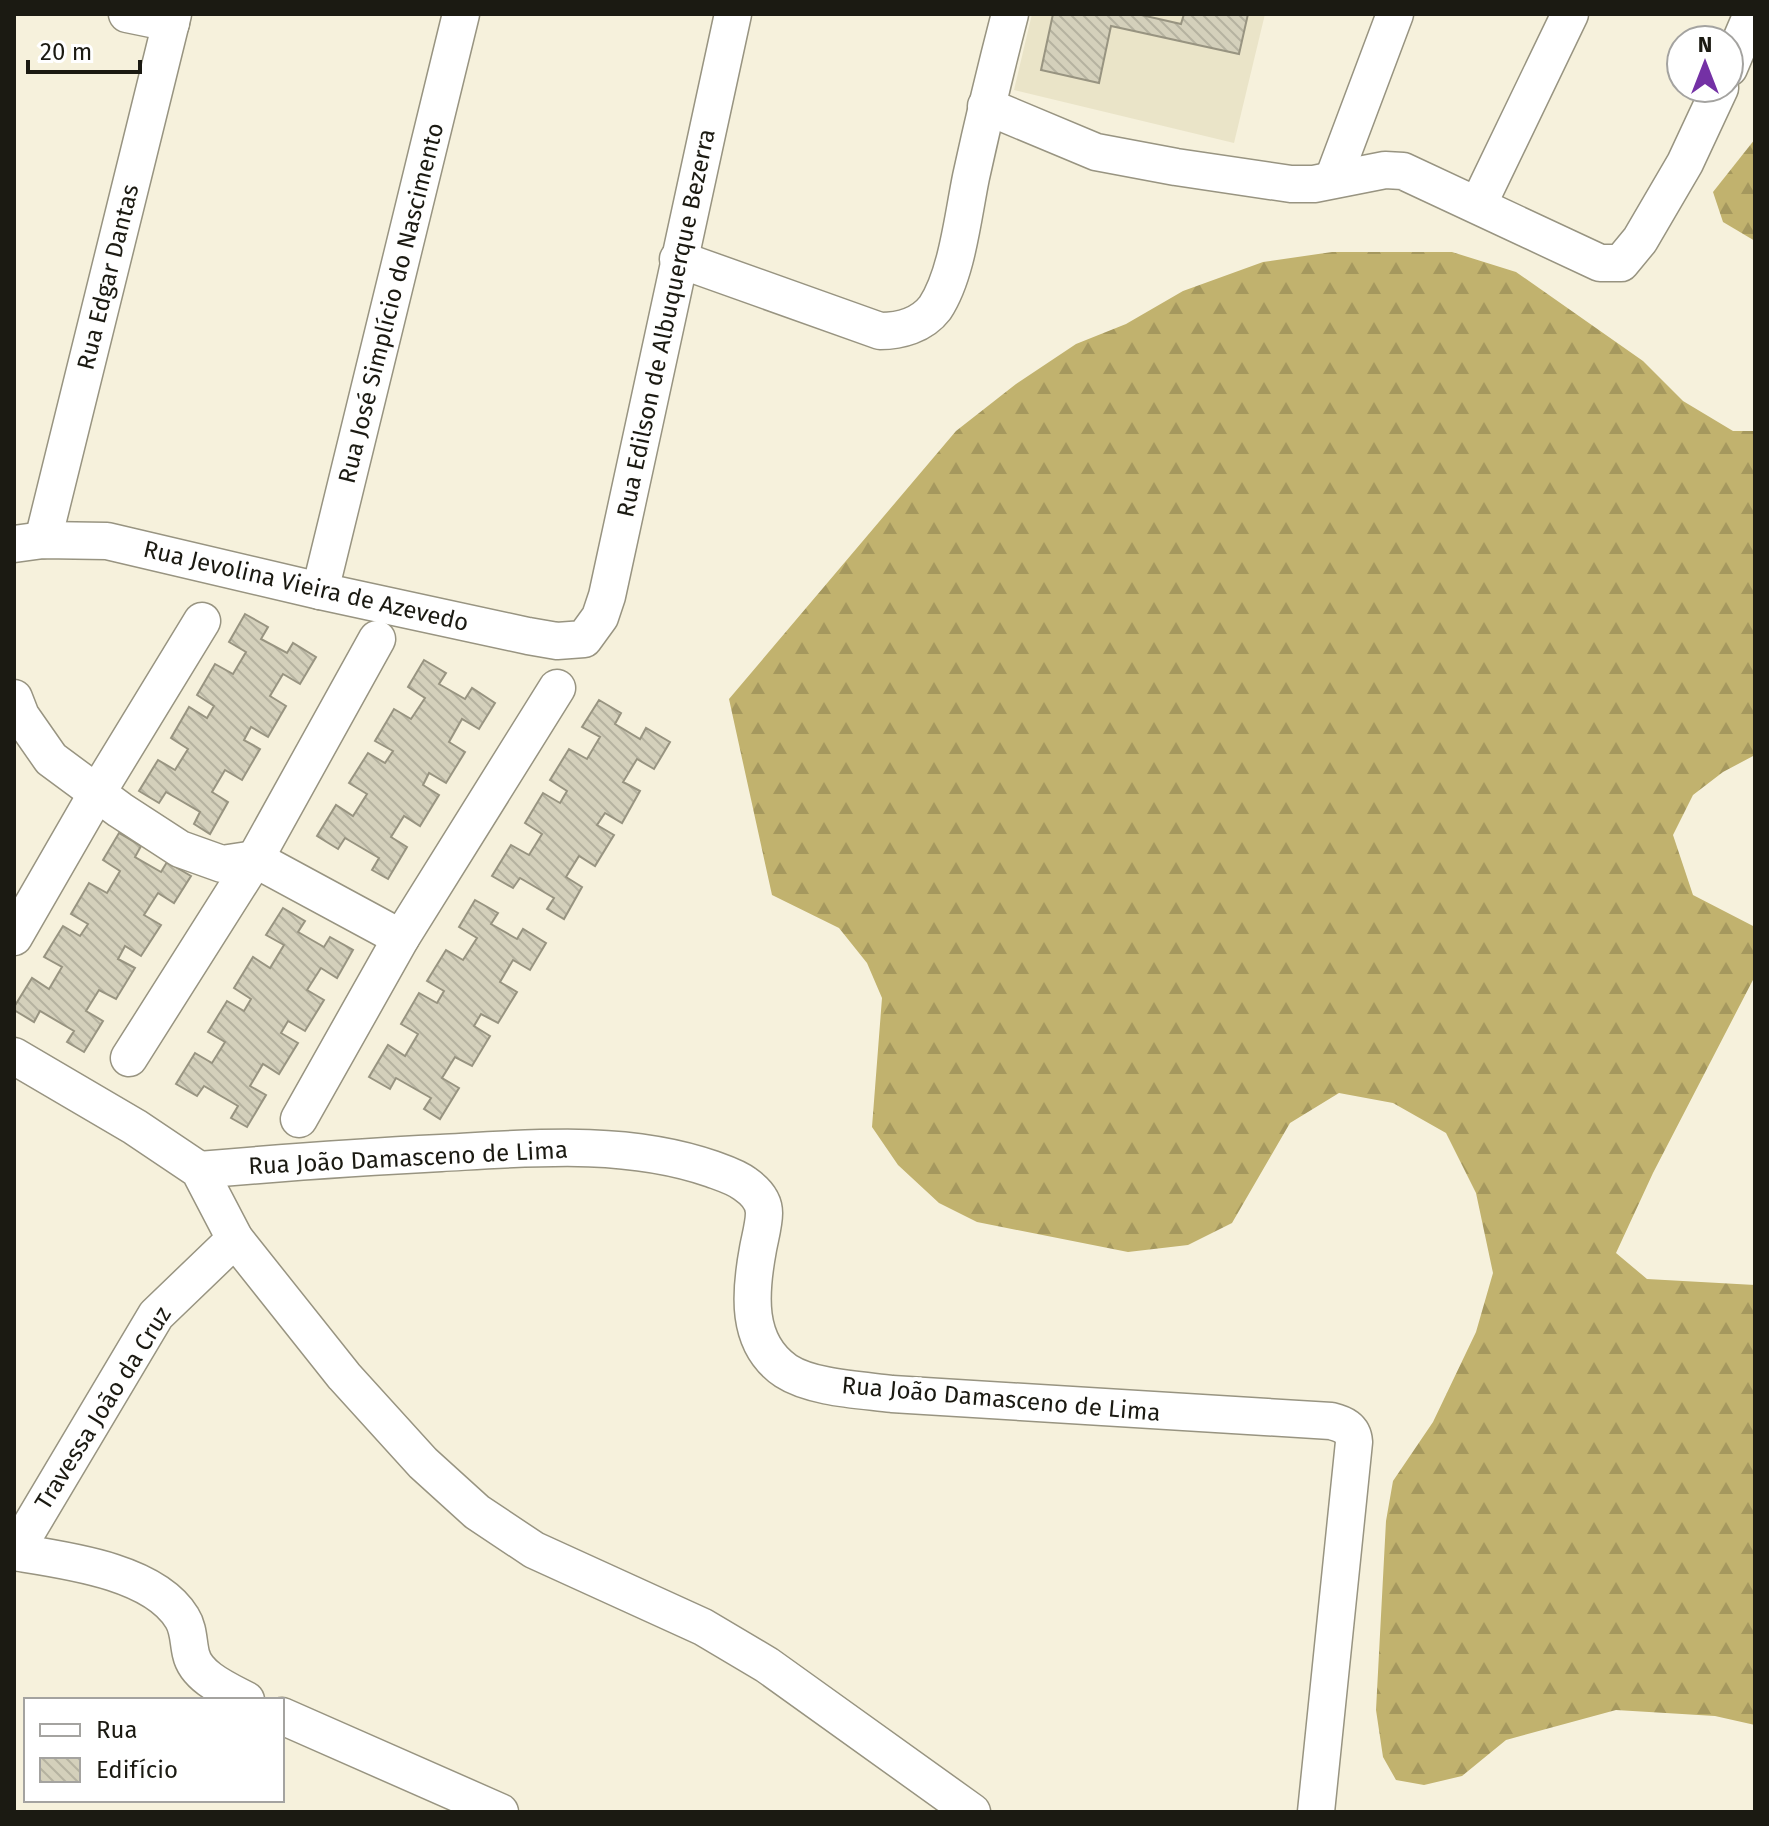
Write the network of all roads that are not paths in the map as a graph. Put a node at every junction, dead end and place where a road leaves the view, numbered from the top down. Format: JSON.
{"nodes":[{"id":1,"x":127,"y":14,"type":"edge"},
{"id":2,"x":461,"y":14,"type":"edge"},
{"id":3,"x":733,"y":14,"type":"edge"},
{"id":4,"x":1010,"y":14,"type":"edge"},
{"id":5,"x":1395,"y":14,"type":"edge"},
{"id":6,"x":1570,"y":14,"type":"edge"},
{"id":7,"x":172,"y":19,"type":"edge"},
{"id":8,"x":1713,"y":104,"type":"edge"},
{"id":9,"x":986,"y":106,"type":"junction"},
{"id":10,"x":1333,"y":179,"type":"junction"},
{"id":11,"x":1478,"y":205,"type":"junction"},
{"id":12,"x":678,"y":259,"type":"junction"},
{"id":13,"x":29,"y":542,"type":"edge"},
{"id":14,"x":320,"y":591,"type":"junction"},
{"id":15,"x":202,"y":621,"type":"dead end"},
{"id":16,"x":592,"y":630,"type":"joint"},
{"id":17,"x":377,"y":639,"type":"dead end"},
{"id":18,"x":557,"y":688,"type":"dead end"},
{"id":19,"x":14,"y":698,"type":"edge"},
{"id":20,"x":97,"y":793,"type":"junction"},
{"id":21,"x":255,"y":859,"type":"junction"},
{"id":22,"x":14,"y":937,"type":"edge"},
{"id":23,"x":401,"y":938,"type":"junction"},
{"id":24,"x":14,"y":1056,"type":"edge"},
{"id":25,"x":129,"y":1058,"type":"dead end"},
{"id":26,"x":299,"y":1119,"type":"dead end"},
{"id":27,"x":199,"y":1170,"type":"junction"},
{"id":28,"x":235,"y":1239,"type":"junction"},
{"id":29,"x":14,"y":1552,"type":"edge"},
{"id":30,"x":243,"y":1698,"type":"edge"},
{"id":31,"x":284,"y":1717,"type":"edge"},
{"id":32,"x":500,"y":1812,"type":"edge"},
{"id":33,"x":972,"y":1812,"type":"edge"},
{"id":34,"x":1316,"y":1812,"type":"edge"}],
"edges":[{"from":1,"to":7,"type":"street"},
{"from":2,"to":14,"type":"street","name":"Rua José Simplício do Nascimento"},
{"from":3,"to":12,"type":"street","name":"Rua Edilson de Albuquerque Bezerra"},
{"from":4,"to":9,"type":"street"},
{"from":5,"to":10,"type":"street"},
{"from":6,"to":11,"type":"street"},
{"from":7,"to":13,"type":"street","name":"Rua Edgar Dantas"},
{"from":8,"to":11,"type":"street"},
{"from":9,"to":10,"type":"street"},
{"from":9,"to":12,"type":"street"},
{"from":10,"to":11,"type":"street"},
{"from":12,"to":16,"type":"street","name":"Rua Edilson de Albuquerque Bezerra"},
{"from":13,"to":14,"type":"street","name":"Rua Jevolina Vieira de Azevedo"},
{"from":14,"to":16,"type":"street","name":"Rua Jevolina Vieira de Azevedo"},
{"from":15,"to":20,"type":"street"},
{"from":17,"to":21,"type":"street"},
{"from":18,"to":23,"type":"street"},
{"from":19,"to":20,"type":"street"},
{"from":20,"to":21,"type":"street"},
{"from":20,"to":22,"type":"street"},
{"from":21,"to":23,"type":"street"},
{"from":21,"to":25,"type":"street"},
{"from":23,"to":26,"type":"street"},
{"from":24,"to":27,"type":"street"},
{"from":27,"to":28,"type":"street"},
{"from":27,"to":34,"type":"street","name":"Rua João Damasceno de Lima"},
{"from":28,"to":29,"type":"street","name":"Travessa João da Cruz"},
{"from":28,"to":33,"type":"street"},
{"from":29,"to":30,"type":"street"},
{"from":31,"to":32,"type":"street"}]}
